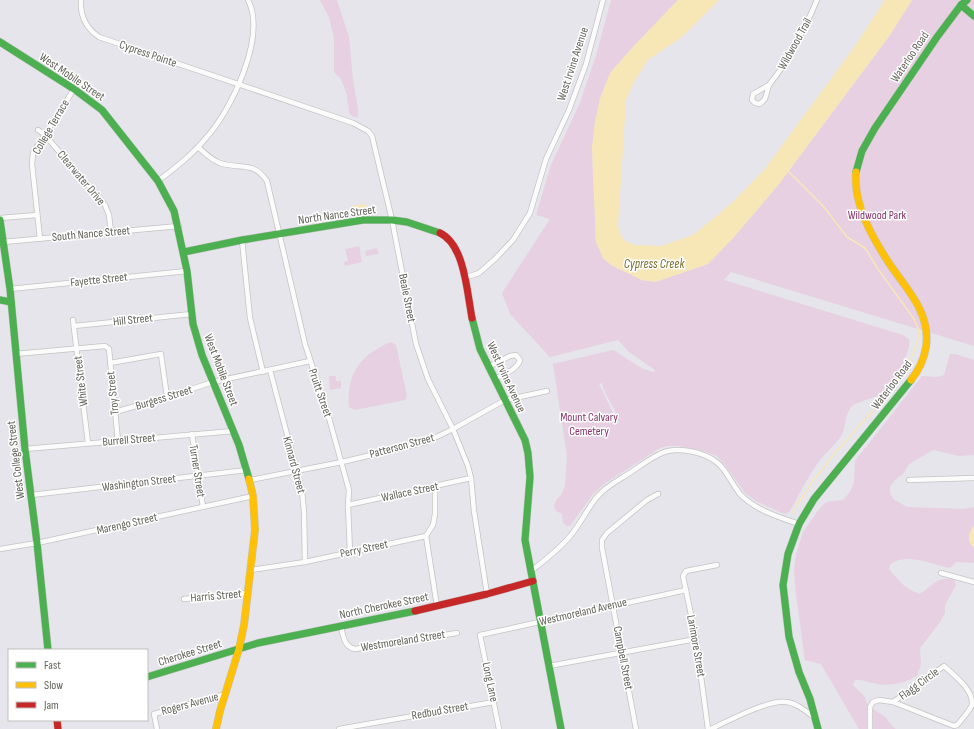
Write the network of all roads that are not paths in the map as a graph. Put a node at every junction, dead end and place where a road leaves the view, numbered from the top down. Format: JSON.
{"nodes":[{"id":1,"x":82,"y":0,"type":"edge"},
{"id":2,"x":248,"y":0,"type":"edge"},
{"id":3,"x":603,"y":0,"type":"edge"},
{"id":4,"x":817,"y":0,"type":"edge"},
{"id":5,"x":968,"y":0,"type":"edge"},
{"id":6,"x":961,"y":5,"type":"junction"},
{"id":7,"x":974,"y":16,"type":"edge"},
{"id":8,"x":0,"y":42,"type":"edge"},
{"id":9,"x":239,"y":84,"type":"junction"},
{"id":10,"x":769,"y":85,"type":"dead end"},
{"id":11,"x":74,"y":89,"type":"junction"},
{"id":12,"x":38,"y":130,"type":"dead end"},
{"id":13,"x":44,"y":134,"type":"junction"},
{"id":14,"x":198,"y":147,"type":"junction"},
{"id":15,"x":158,"y":181,"type":"junction"},
{"id":16,"x":37,"y":215,"type":"junction"},
{"id":17,"x":0,"y":219,"type":"edge"},
{"id":18,"x":392,"y":220,"type":"junction"},
{"id":19,"x":179,"y":226,"type":"junction"},
{"id":20,"x":111,"y":232,"type":"junction"},
{"id":21,"x":278,"y":234,"type":"junction"},
{"id":22,"x":40,"y":239,"type":"junction"},
{"id":23,"x":242,"y":240,"type":"junction"},
{"id":24,"x":3,"y":242,"type":"junction"},
{"id":25,"x":184,"y":252,"type":"junction"},
{"id":26,"x":187,"y":271,"type":"junction"},
{"id":27,"x":464,"y":278,"type":"junction"},
{"id":28,"x":10,"y":289,"type":"junction"},
{"id":29,"x":0,"y":300,"type":"edge"},
{"id":30,"x":11,"y":302,"type":"junction"},
{"id":31,"x":192,"y":314,"type":"junction"},
{"id":32,"x":73,"y":320,"type":"dead end"},
{"id":33,"x":74,"y":326,"type":"junction"},
{"id":34,"x":77,"y":348,"type":"junction"},
{"id":35,"x":16,"y":354,"type":"junction"},
{"id":36,"x":310,"y":361,"type":"junction"},
{"id":37,"x":110,"y":363,"type":"junction"},
{"id":38,"x":488,"y":367,"type":"junction"},
{"id":39,"x":270,"y":370,"type":"junction"},
{"id":40,"x":263,"y":372,"type":"junction"},
{"id":41,"x":495,"y":379,"type":"junction"},
{"id":42,"x":213,"y":382,"type":"junction"},
{"id":43,"x":547,"y":391,"type":"dead end"},
{"id":44,"x":167,"y":398,"type":"junction"},
{"id":45,"x":505,"y":400,"type":"junction"},
{"id":46,"x":115,"y":412,"type":"junction"},
{"id":47,"x":453,"y":429,"type":"junction"},
{"id":48,"x":234,"y":431,"type":"junction"},
{"id":49,"x":192,"y":434,"type":"junction"},
{"id":50,"x":118,"y":441,"type":"junction"},
{"id":51,"x":88,"y":443,"type":"junction"},
{"id":52,"x":25,"y":448,"type":"junction"},
{"id":53,"x":342,"y":462,"type":"junction"},
{"id":54,"x":247,"y":470,"type":"junction"},
{"id":55,"x":297,"y":470,"type":"junction"},
{"id":56,"x":198,"y":475,"type":"junction"},
{"id":57,"x":471,"y":478,"type":"junction"},
{"id":58,"x":974,"y":478,"type":"edge"},
{"id":59,"x":250,"y":480,"type":"junction"},
{"id":60,"x":909,"y":480,"type":"dead end"},
{"id":61,"x":435,"y":487,"type":"junction"},
{"id":62,"x":658,"y":494,"type":"dead end"},
{"id":63,"x":31,"y":495,"type":"junction"},
{"id":64,"x":254,"y":496,"type":"junction"},
{"id":65,"x":348,"y":505,"type":"junction"},
{"id":66,"x":203,"y":507,"type":"junction"},
{"id":67,"x":799,"y":524,"type":"junction"},
{"id":68,"x":426,"y":536,"type":"junction"},
{"id":69,"x":37,"y":543,"type":"junction"},
{"id":70,"x":0,"y":549,"type":"edge"},
{"id":71,"x":350,"y":552,"type":"junction"},
{"id":72,"x":305,"y":562,"type":"junction"},
{"id":73,"x":718,"y":565,"type":"dead end"},
{"id":74,"x":251,"y":570,"type":"junction"},
{"id":75,"x":531,"y":571,"type":"junction"},
{"id":76,"x":941,"y":573,"type":"dead end"},
{"id":77,"x":533,"y":581,"type":"junction"},
{"id":78,"x":974,"y":582,"type":"edge"},
{"id":79,"x":686,"y":590,"type":"junction"},
{"id":80,"x":248,"y":594,"type":"junction"},
{"id":81,"x":487,"y":594,"type":"junction"},
{"id":82,"x":184,"y":599,"type":"dead end"},
{"id":83,"x":438,"y":606,"type":"junction"},
{"id":84,"x":613,"y":606,"type":"junction"},
{"id":85,"x":541,"y":622,"type":"junction"},
{"id":86,"x":341,"y":626,"type":"junction"},
{"id":87,"x":457,"y":633,"type":"dead end"},
{"id":88,"x":480,"y":635,"type":"joint"},
{"id":89,"x":696,"y":639,"type":"junction"},
{"id":90,"x":48,"y":649,"type":"edge"},
{"id":91,"x":239,"y":649,"type":"junction"},
{"id":92,"x":622,"y":652,"type":"junction"},
{"id":93,"x":549,"y":666,"type":"junction"},
{"id":94,"x":148,"y":677,"type":"edge"},
{"id":95,"x":226,"y":694,"type":"junction"},
{"id":96,"x":494,"y":702,"type":"junction"},
{"id":97,"x":893,"y":702,"type":"junction"},
{"id":98,"x":815,"y":719,"type":"junction"},
{"id":99,"x":345,"y":728,"type":"edge"},
{"id":100,"x":157,"y":729,"type":"edge"},
{"id":101,"x":216,"y":729,"type":"edge"},
{"id":102,"x":339,"y":729,"type":"edge"},
{"id":103,"x":499,"y":729,"type":"edge"},
{"id":104,"x":561,"y":729,"type":"edge"},
{"id":105,"x":636,"y":729,"type":"edge"},
{"id":106,"x":710,"y":729,"type":"edge"},
{"id":107,"x":818,"y":729,"type":"edge"},
{"id":108,"x":870,"y":729,"type":"edge"}],
"edges":[{"from":1,"to":9,"type":"street","name":"Cypress Pointe"},
{"from":2,"to":9,"type":"street"},
{"from":3,"to":27,"type":"street","name":"West Irvine Avenue"},
{"from":4,"to":10,"type":"street","name":"Wildwood Trail"},
{"from":5,"to":6,"type":"street","name":"Waterloo Road"},
{"from":6,"to":7,"type":"street"},
{"from":6,"to":67,"type":"street","name":"Waterloo Road"},
{"from":8,"to":11,"type":"street","name":"West Mobile Street"},
{"from":9,"to":14,"type":"street"},
{"from":9,"to":18,"type":"street","name":"Beale Street"},
{"from":11,"to":13,"type":"street","name":"College Terrace"},
{"from":11,"to":15,"type":"street","name":"West Mobile Street"},
{"from":12,"to":13,"type":"street","name":"Clearwater Drive"},
{"from":13,"to":16,"type":"street","name":"College Terrace"},
{"from":13,"to":20,"type":"street","name":"Clearwater Drive"},
{"from":14,"to":15,"type":"street"},
{"from":14,"to":21,"type":"street","name":"Pruitt Street"},
{"from":15,"to":19,"type":"street","name":"West Mobile Street"},
{"from":16,"to":17,"type":"street"},
{"from":16,"to":22,"type":"street","name":"College Terrace"},
{"from":17,"to":24,"type":"street","name":"West College Street"},
{"from":18,"to":21,"type":"street","name":"North Nance Street"},
{"from":18,"to":27,"type":"street","name":"North Nance Street"},
{"from":18,"to":47,"type":"street","name":"Beale Street"},
{"from":19,"to":20,"type":"street","name":"South Nance Street"},
{"from":19,"to":25,"type":"street","name":"West Mobile Street"},
{"from":20,"to":22,"type":"street","name":"South Nance Street"},
{"from":21,"to":23,"type":"street","name":"North Nance Street"},
{"from":21,"to":36,"type":"street","name":"Pruitt Street"},
{"from":22,"to":24,"type":"street","name":"South Nance Street"},
{"from":23,"to":25,"type":"street","name":"North Nance Street"},
{"from":23,"to":40,"type":"street"},
{"from":24,"to":28,"type":"street","name":"West College Street"},
{"from":25,"to":26,"type":"street","name":"West Mobile Street"},
{"from":26,"to":28,"type":"street","name":"Fayette Street"},
{"from":26,"to":31,"type":"street","name":"West Mobile Street"},
{"from":27,"to":38,"type":"street","name":"West Irvine Avenue"},
{"from":28,"to":30,"type":"street","name":"West College Street"},
{"from":29,"to":30,"type":"street"},
{"from":30,"to":35,"type":"street","name":"West College Street"},
{"from":31,"to":33,"type":"street","name":"Hill Street"},
{"from":31,"to":42,"type":"street","name":"West Mobile Street"},
{"from":32,"to":33,"type":"street","name":"White Street"},
{"from":33,"to":34,"type":"street","name":"White Street"},
{"from":34,"to":35,"type":"street"},
{"from":34,"to":37,"type":"street","name":"Troy Street"},
{"from":34,"to":51,"type":"street","name":"White Street"},
{"from":35,"to":52,"type":"street","name":"West College Street"},
{"from":36,"to":39,"type":"street","name":"Burgess Street"},
{"from":36,"to":53,"type":"street","name":"Pruitt Street"},
{"from":37,"to":44,"type":"street"},
{"from":37,"to":46,"type":"street","name":"Troy Street"},
{"from":38,"to":41,"type":"street","name":"West Irvine Avenue"},
{"from":38,"to":41,"type":"street"},
{"from":39,"to":40,"type":"street","name":"Burgess Street"},
{"from":39,"to":55,"type":"street","name":"Kinnard Street"},
{"from":40,"to":42,"type":"street","name":"Burgess Street"},
{"from":41,"to":45,"type":"street","name":"West Irvine Avenue"},
{"from":42,"to":44,"type":"street","name":"Burgess Street"},
{"from":42,"to":48,"type":"street","name":"West Mobile Street"},
{"from":43,"to":45,"type":"street","name":"Patterson Street"},
{"from":44,"to":46,"type":"street","name":"Burgess Street"},
{"from":45,"to":47,"type":"street","name":"Patterson Street"},
{"from":45,"to":75,"type":"street","name":"West Irvine Avenue"},
{"from":46,"to":50,"type":"street","name":"Troy Street"},
{"from":47,"to":53,"type":"street","name":"Patterson Street"},
{"from":47,"to":57,"type":"street","name":"Beale Street"},
{"from":48,"to":49,"type":"street","name":"Burrell Street"},
{"from":48,"to":54,"type":"street","name":"West Mobile Street"},
{"from":49,"to":50,"type":"street","name":"Burrell Street"},
{"from":49,"to":56,"type":"street","name":"Turner Street"},
{"from":50,"to":51,"type":"street","name":"Burrell Street"},
{"from":51,"to":52,"type":"street","name":"Burrell Street"},
{"from":52,"to":63,"type":"street","name":"West College Street"},
{"from":53,"to":55,"type":"street","name":"Patterson Street"},
{"from":53,"to":65,"type":"street","name":"Pruitt Street"},
{"from":54,"to":56,"type":"street","name":"Washington Street"},
{"from":54,"to":59,"type":"street","name":"West Mobile Street"},
{"from":55,"to":59,"type":"street","name":"Patterson Street"},
{"from":55,"to":72,"type":"street","name":"Kinnard Street"},
{"from":56,"to":63,"type":"street","name":"Washington Street"},
{"from":56,"to":66,"type":"street","name":"Turner Street"},
{"from":57,"to":61,"type":"street","name":"Wallace Street"},
{"from":57,"to":81,"type":"street","name":"Beale Street"},
{"from":58,"to":60,"type":"street"},
{"from":59,"to":64,"type":"street","name":"West Mobile Street"},
{"from":61,"to":65,"type":"street","name":"Wallace Street"},
{"from":61,"to":68,"type":"street"},
{"from":62,"to":84,"type":"street","name":"Campbell Street"},
{"from":63,"to":69,"type":"street","name":"West College Street"},
{"from":64,"to":66,"type":"street","name":"Marengo Street"},
{"from":64,"to":74,"type":"street","name":"West Mobile Street"},
{"from":65,"to":71,"type":"street","name":"Pruitt Street"},
{"from":66,"to":69,"type":"street","name":"Marengo Street"},
{"from":67,"to":75,"type":"street"},
{"from":67,"to":98,"type":"street","name":"Waterloo Road"},
{"from":68,"to":71,"type":"street","name":"Perry Street"},
{"from":68,"to":83,"type":"street"},
{"from":69,"to":70,"type":"street","name":"Marengo Street"},
{"from":69,"to":90,"type":"street","name":"West College Street"},
{"from":71,"to":72,"type":"street","name":"Perry Street"},
{"from":72,"to":74,"type":"street","name":"Perry Street"},
{"from":73,"to":79,"type":"street","name":"Larimore Street"},
{"from":74,"to":80,"type":"street","name":"West Mobile Street"},
{"from":75,"to":77,"type":"street","name":"West Irvine Avenue"},
{"from":76,"to":78,"type":"street"},
{"from":77,"to":81,"type":"street","name":"North Cherokee Street"},
{"from":77,"to":85,"type":"street","name":"West Irvine Avenue"},
{"from":79,"to":84,"type":"street","name":"Westmoreland Avenue"},
{"from":79,"to":89,"type":"street","name":"Larimore Street"},
{"from":80,"to":82,"type":"street","name":"Harris Street"},
{"from":80,"to":91,"type":"street","name":"West Mobile Street"},
{"from":81,"to":83,"type":"street","name":"North Cherokee Street"},
{"from":83,"to":86,"type":"street","name":"North Cherokee Street"},
{"from":84,"to":85,"type":"street","name":"Westmoreland Avenue"},
{"from":84,"to":92,"type":"street","name":"Campbell Street"},
{"from":85,"to":88,"type":"street","name":"Westmoreland Avenue"},
{"from":85,"to":93,"type":"street","name":"West Irvine Avenue"},
{"from":86,"to":87,"type":"street","name":"Westmoreland Street"},
{"from":86,"to":91,"type":"street","name":"North Cherokee Street"},
{"from":88,"to":96,"type":"street","name":"Long Lane"},
{"from":89,"to":92,"type":"street"},
{"from":89,"to":106,"type":"street","name":"Larimore Street"},
{"from":91,"to":94,"type":"street","name":"Cherokee Street"},
{"from":91,"to":95,"type":"street","name":"West Mobile Street"},
{"from":92,"to":93,"type":"street"},
{"from":92,"to":105,"type":"street","name":"Campbell Street"},
{"from":93,"to":104,"type":"street","name":"West Irvine Avenue"},
{"from":95,"to":100,"type":"street","name":"Rogers Avenue"},
{"from":95,"to":101,"type":"street","name":"West Mobile Street"},
{"from":96,"to":99,"type":"street","name":"Redbud Street"},
{"from":96,"to":103,"type":"street","name":"Long Lane"},
{"from":97,"to":97,"type":"street","name":"Flagg Circle"},
{"from":97,"to":108,"type":"street","name":"Flagg Circle"},
{"from":98,"to":106,"type":"street"},
{"from":98,"to":107,"type":"street","name":"Waterloo Road"},
{"from":99,"to":102,"type":"street","name":"Redbud Street"}]}
